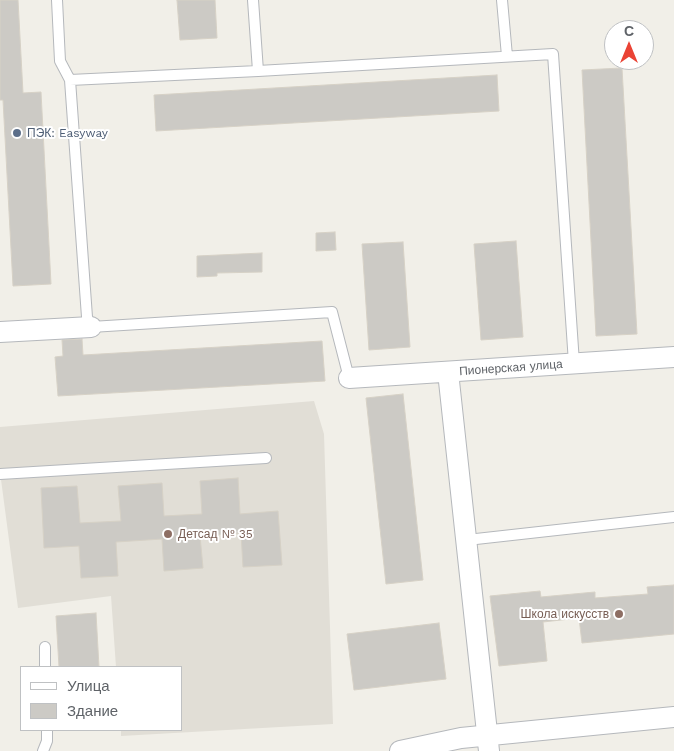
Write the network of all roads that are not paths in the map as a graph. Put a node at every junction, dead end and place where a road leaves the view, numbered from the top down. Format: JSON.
{"nodes":[{"id":1,"x":57,"y":0,"type":"edge"},
{"id":2,"x":253,"y":0,"type":"edge"},
{"id":3,"x":502,"y":0,"type":"edge"},
{"id":4,"x":507,"y":56,"type":"junction"},
{"id":5,"x":258,"y":71,"type":"junction"},
{"id":6,"x":70,"y":80,"type":"junction"},
{"id":7,"x":92,"y":327,"type":"junction"},
{"id":8,"x":0,"y":332,"type":"edge"},
{"id":9,"x":674,"y":357,"type":"edge"},
{"id":10,"x":574,"y":363,"type":"junction"},
{"id":11,"x":448,"y":372,"type":"junction"},
{"id":12,"x":349,"y":378,"type":"joint"},
{"id":13,"x":266,"y":458,"type":"dead end"},
{"id":14,"x":0,"y":474,"type":"edge"},
{"id":15,"x":674,"y":517,"type":"edge"},
{"id":16,"x":467,"y":540,"type":"junction"},
{"id":17,"x":45,"y":647,"type":"dead end"},
{"id":18,"x":45,"y":666,"type":"edge"},
{"id":19,"x":674,"y":717,"type":"edge"},
{"id":20,"x":47,"y":731,"type":"edge"},
{"id":21,"x":487,"y":744,"type":"edge"},
{"id":22,"x":43,"y":751,"type":"edge"},
{"id":23,"x":400,"y":751,"type":"edge"}],
"edges":[{"from":1,"to":6,"type":"lane"},
{"from":2,"to":5,"type":"lane"},
{"from":3,"to":4,"type":"lane"},
{"from":4,"to":5,"type":"lane"},
{"from":4,"to":10,"type":"lane"},
{"from":5,"to":6,"type":"lane"},
{"from":6,"to":7,"type":"lane"},
{"from":7,"to":8,"type":"street"},
{"from":7,"to":12,"type":"lane"},
{"from":9,"to":10,"type":"street","name":"Пионерская улица"},
{"from":10,"to":11,"type":"street","name":"Пионерская улица"},
{"from":11,"to":12,"type":"street","name":"Пионерская улица"},
{"from":11,"to":16,"type":"street"},
{"from":13,"to":14,"type":"lane"},
{"from":15,"to":16,"type":"lane"},
{"from":16,"to":21,"type":"street"},
{"from":17,"to":18,"type":"lane"},
{"from":19,"to":21,"type":"street"},
{"from":20,"to":22,"type":"lane"},
{"from":21,"to":23,"type":"street"}]}
